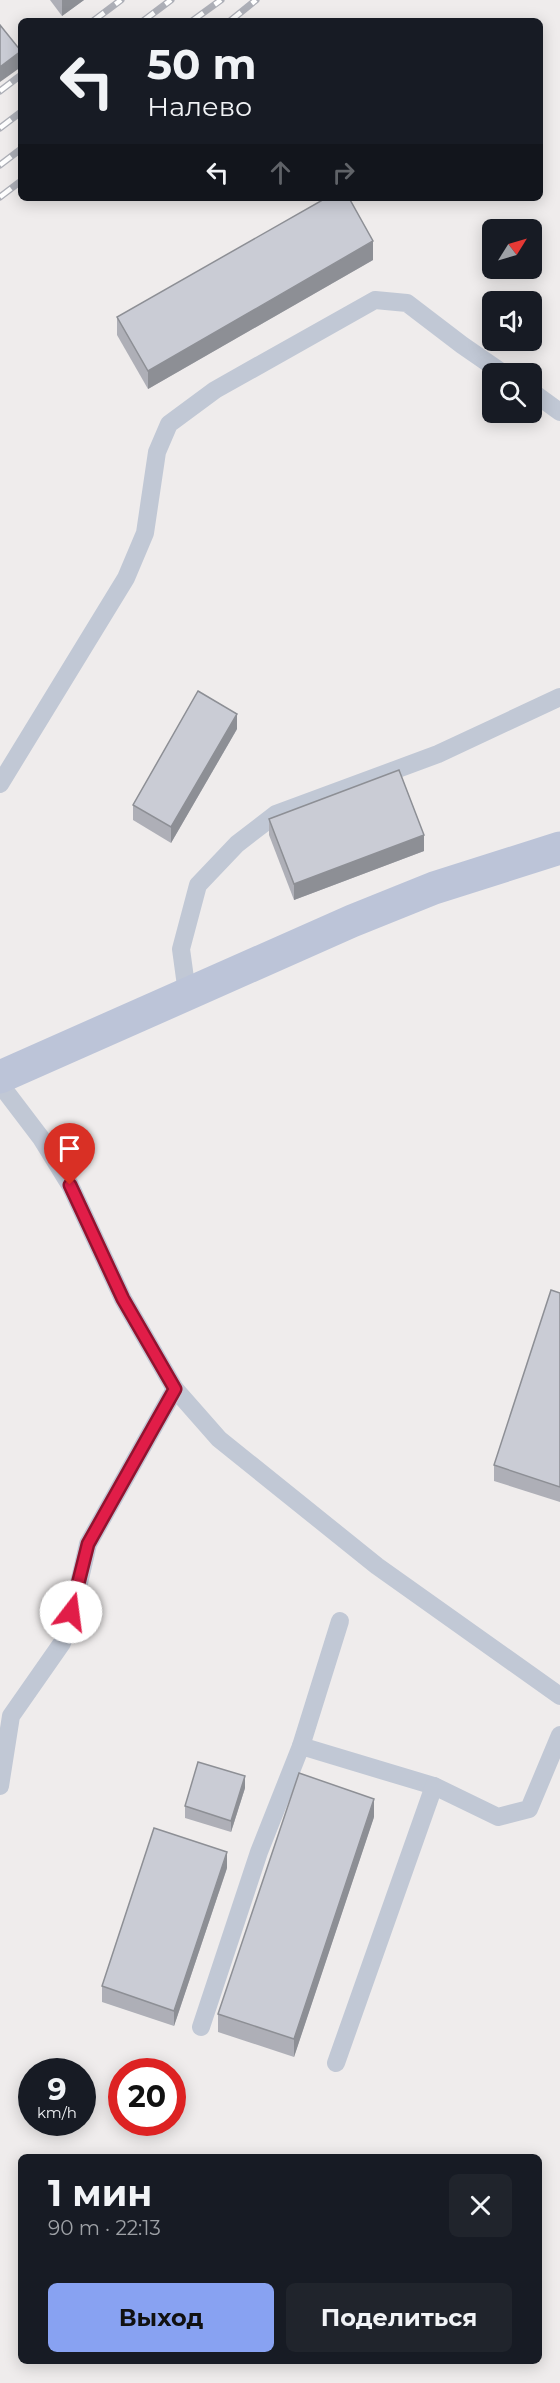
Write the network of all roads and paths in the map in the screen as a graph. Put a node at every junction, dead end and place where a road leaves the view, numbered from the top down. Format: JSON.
{"nodes":[{"id":1,"x":488,"y":363,"type":"edge"},
{"id":2,"x":542,"y":399,"type":"edge"},
{"id":3,"x":560,"y":412,"type":"edge"},
{"id":4,"x":560,"y":697,"type":"edge"},
{"id":5,"x":0,"y":784,"type":"edge"},
{"id":6,"x":560,"y":848,"type":"edge"},
{"id":7,"x":187,"y":993,"type":"junction"},
{"id":8,"x":0,"y":1077,"type":"edge"},
{"id":9,"x":0,"y":1084,"type":"edge"},
{"id":10,"x":175,"y":1389,"type":"junction"},
{"id":11,"x":340,"y":1621,"type":"dead end"},
{"id":12,"x":560,"y":1696,"type":"edge"},
{"id":13,"x":560,"y":1735,"type":"edge"},
{"id":14,"x":301,"y":1746,"type":"junction"},
{"id":15,"x":0,"y":1786,"type":"edge"},
{"id":16,"x":434,"y":1786,"type":"junction"},
{"id":17,"x":201,"y":2027,"type":"dead end"},
{"id":18,"x":336,"y":2063,"type":"dead end"}],
"edges":[{"from":1,"to":5,"type":"lane"},
{"from":2,"to":3,"type":"lane"},
{"from":4,"to":7,"type":"lane"},
{"from":6,"to":7,"type":"street"},
{"from":7,"to":8,"type":"street"},
{"from":9,"to":10,"type":"lane"},
{"from":10,"to":12,"type":"lane"},
{"from":10,"to":15,"type":"lane"},
{"from":11,"to":14,"type":"lane"},
{"from":13,"to":16,"type":"lane"},
{"from":14,"to":16,"type":"lane"},
{"from":14,"to":17,"type":"lane"},
{"from":16,"to":18,"type":"lane"}]}
